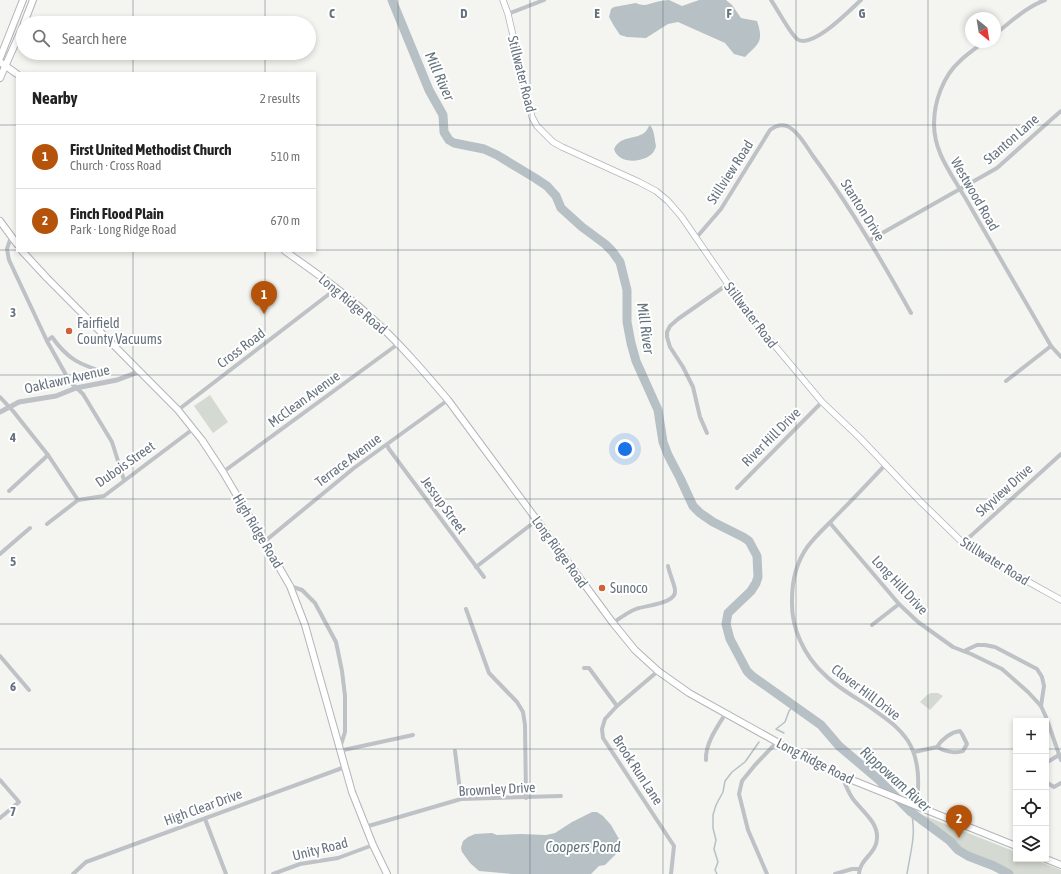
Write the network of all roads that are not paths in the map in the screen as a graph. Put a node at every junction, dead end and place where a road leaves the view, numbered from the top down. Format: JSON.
{"nodes":[{"id":1,"x":24,"y":0,"type":"edge"},
{"id":2,"x":33,"y":0,"type":"edge"},
{"id":3,"x":503,"y":0,"type":"edge"},
{"id":4,"x":544,"y":0,"type":"edge"},
{"id":5,"x":771,"y":0,"type":"edge"},
{"id":6,"x":861,"y":0,"type":"edge"},
{"id":7,"x":1045,"y":0,"type":"edge"},
{"id":8,"x":508,"y":14,"type":"junction"},
{"id":9,"x":17,"y":16,"type":"edge"},
{"id":10,"x":27,"y":16,"type":"edge"},
{"id":11,"x":16,"y":19,"type":"edge"},
{"id":12,"x":1001,"y":29,"type":"edge"},
{"id":13,"x":16,"y":43,"type":"edge"},
{"id":14,"x":976,"y":48,"type":"edge"},
{"id":15,"x":0,"y":58,"type":"edge"},
{"id":16,"x":0,"y":62,"type":"edge"},
{"id":17,"x":6,"y":67,"type":"junction"},
{"id":18,"x":16,"y":73,"type":"edge"},
{"id":19,"x":0,"y":78,"type":"edge"},
{"id":20,"x":1061,"y":112,"type":"edge"},
{"id":21,"x":785,"y":126,"type":"joint"},
{"id":22,"x":960,"y":190,"type":"junction"},
{"id":23,"x":0,"y":221,"type":"edge"},
{"id":24,"x":11,"y":237,"type":"junction"},
{"id":25,"x":696,"y":238,"type":"junction"},
{"id":26,"x":870,"y":240,"type":"junction"},
{"id":27,"x":16,"y":243,"type":"edge"},
{"id":28,"x":23,"y":252,"type":"edge"},
{"id":29,"x":286,"y":252,"type":"edge"},
{"id":30,"x":728,"y":284,"type":"junction"},
{"id":31,"x":337,"y":288,"type":"junction"},
{"id":32,"x":911,"y":313,"type":"dead end"},
{"id":33,"x":47,"y":340,"type":"junction"},
{"id":34,"x":398,"y":344,"type":"junction"},
{"id":35,"x":1052,"y":346,"type":"junction"},
{"id":36,"x":1061,"y":356,"type":"edge"},
{"id":37,"x":141,"y":371,"type":"junction"},
{"id":38,"x":107,"y":372,"type":"dead end"},
{"id":39,"x":1006,"y":381,"type":"dead end"},
{"id":40,"x":76,"y":388,"type":"junction"},
{"id":41,"x":0,"y":397,"type":"edge"},
{"id":42,"x":448,"y":400,"type":"junction"},
{"id":43,"x":822,"y":402,"type":"junction"},
{"id":44,"x":9,"y":406,"type":"junction"},
{"id":45,"x":178,"y":410,"type":"junction"},
{"id":46,"x":0,"y":412,"type":"edge"},
{"id":47,"x":193,"y":429,"type":"junction"},
{"id":48,"x":706,"y":433,"type":"dead end"},
{"id":49,"x":387,"y":444,"type":"junction"},
{"id":50,"x":1061,"y":454,"type":"edge"},
{"id":51,"x":48,"y":455,"type":"junction"},
{"id":52,"x":886,"y":464,"type":"junction"},
{"id":53,"x":223,"y":472,"type":"junction"},
{"id":54,"x":124,"y":480,"type":"junction"},
{"id":55,"x":737,"y":488,"type":"dead end"},
{"id":56,"x":10,"y":491,"type":"dead end"},
{"id":57,"x":78,"y":500,"type":"junction"},
{"id":58,"x":537,"y":520,"type":"junction"},
{"id":59,"x":830,"y":523,"type":"junction"},
{"id":60,"x":47,"y":524,"type":"dead end"},
{"id":61,"x":30,"y":528,"type":"dead end"},
{"id":62,"x":264,"y":542,"type":"junction"},
{"id":63,"x":963,"y":543,"type":"junction"},
{"id":64,"x":0,"y":554,"type":"edge"},
{"id":65,"x":668,"y":566,"type":"dead end"},
{"id":66,"x":476,"y":567,"type":"junction"},
{"id":67,"x":484,"y":577,"type":"dead end"},
{"id":68,"x":290,"y":586,"type":"junction"},
{"id":69,"x":1061,"y":600,"type":"edge"},
{"id":70,"x":899,"y":604,"type":"junction"},
{"id":71,"x":466,"y":609,"type":"dead end"},
{"id":72,"x":613,"y":623,"type":"junction"},
{"id":73,"x":872,"y":625,"type":"dead end"},
{"id":74,"x":964,"y":651,"type":"junction"},
{"id":75,"x":0,"y":656,"type":"edge"},
{"id":76,"x":584,"y":668,"type":"dead end"},
{"id":77,"x":658,"y":671,"type":"junction"},
{"id":78,"x":29,"y":690,"type":"dead end"},
{"id":79,"x":617,"y":706,"type":"junction"},
{"id":80,"x":1041,"y":706,"type":"junction"},
{"id":81,"x":726,"y":713,"type":"junction"},
{"id":82,"x":413,"y":735,"type":"dead end"},
{"id":83,"x":777,"y":742,"type":"junction"},
{"id":84,"x":937,"y":746,"type":"junction"},
{"id":85,"x":339,"y":751,"type":"junction"},
{"id":86,"x":455,"y":751,"type":"dead end"},
{"id":87,"x":914,"y":752,"type":"junction"},
{"id":88,"x":1059,"y":755,"type":"junction"},
{"id":89,"x":706,"y":760,"type":"dead end"},
{"id":90,"x":1061,"y":760,"type":"edge"},
{"id":91,"x":1049,"y":761,"type":"edge"},
{"id":92,"x":345,"y":767,"type":"junction"},
{"id":93,"x":842,"y":776,"type":"junction"},
{"id":94,"x":0,"y":780,"type":"edge"},
{"id":95,"x":1061,"y":783,"type":"edge"},
{"id":96,"x":1049,"y":785,"type":"edge"},
{"id":97,"x":561,"y":796,"type":"dead end"},
{"id":98,"x":526,"y":798,"type":"junction"},
{"id":99,"x":461,"y":799,"type":"junction"},
{"id":100,"x":917,"y":806,"type":"junction"},
{"id":101,"x":0,"y":818,"type":"edge"},
{"id":102,"x":205,"y":819,"type":"junction"},
{"id":103,"x":365,"y":827,"type":"junction"},
{"id":104,"x":373,"y":845,"type":"junction"},
{"id":105,"x":1013,"y":845,"type":"edge"},
{"id":106,"x":1049,"y":860,"type":"edge"},
{"id":107,"x":1061,"y":865,"type":"edge"},
{"id":108,"x":859,"y":872,"type":"edge"},
{"id":109,"x":73,"y":874,"type":"edge"},
{"id":110,"x":226,"y":874,"type":"edge"},
{"id":111,"x":273,"y":874,"type":"edge"},
{"id":112,"x":387,"y":874,"type":"edge"},
{"id":113,"x":670,"y":874,"type":"edge"},
{"id":114,"x":767,"y":874,"type":"edge"},
{"id":115,"x":835,"y":874,"type":"edge"}],
"edges":[{"from":1,"to":9,"type":"main road"},
{"from":2,"to":10,"type":"main road"},
{"from":3,"to":8,"type":"main road","name":"Stillwater Road"},
{"from":4,"to":8,"type":"street"},
{"from":5,"to":6,"type":"street"},
{"from":7,"to":12,"type":"street"},
{"from":8,"to":25,"type":"main road","name":"Stillwater Road"},
{"from":11,"to":15,"type":"main road"},
{"from":13,"to":17,"type":"main road"},
{"from":14,"to":22,"type":"street","name":"Westwood Road"},
{"from":16,"to":17,"type":"main road"},
{"from":17,"to":18,"type":"main road"},
{"from":17,"to":19,"type":"main road"},
{"from":20,"to":22,"type":"street","name":"Stanton Lane"},
{"from":21,"to":25,"type":"street","name":"Stillview Road"},
{"from":21,"to":26,"type":"street","name":"Stanton Drive"},
{"from":22,"to":26,"type":"street","name":"Stanton Lane"},
{"from":22,"to":35,"type":"street","name":"Westwood Road"},
{"from":23,"to":24,"type":"main road"},
{"from":24,"to":27,"type":"main road"},
{"from":24,"to":33,"type":"street"},
{"from":25,"to":30,"type":"main road","name":"Stillwater Road"},
{"from":26,"to":32,"type":"street","name":"Stanton Drive"},
{"from":28,"to":37,"type":"main road","name":"High Ridge Road"},
{"from":29,"to":31,"type":"main road","name":"Long Ridge Road"},
{"from":30,"to":43,"type":"main road","name":"Stillwater Road"},
{"from":30,"to":48,"type":"street"},
{"from":31,"to":34,"type":"main road","name":"Long Ridge Road"},
{"from":31,"to":45,"type":"street","name":"Cross Road"},
{"from":33,"to":38,"type":"street"},
{"from":33,"to":40,"type":"street"},
{"from":34,"to":42,"type":"main road","name":"Long Ridge Road"},
{"from":34,"to":53,"type":"street","name":"McClean Avenue"},
{"from":35,"to":36,"type":"street","name":"Westwood Road"},
{"from":35,"to":39,"type":"street"},
{"from":37,"to":40,"type":"street","name":"Oaklawn Avenue"},
{"from":37,"to":45,"type":"main road","name":"High Ridge Road"},
{"from":40,"to":44,"type":"street","name":"Oaklawn Avenue"},
{"from":40,"to":54,"type":"street"},
{"from":41,"to":44,"type":"street"},
{"from":42,"to":49,"type":"street","name":"Terrace Avenue"},
{"from":42,"to":58,"type":"main road","name":"Long Ridge Road"},
{"from":43,"to":52,"type":"main road","name":"Stillwater Road"},
{"from":43,"to":55,"type":"street","name":"River Hill Drive"},
{"from":44,"to":46,"type":"street","name":"Oaklawn Avenue"},
{"from":44,"to":51,"type":"street"},
{"from":45,"to":47,"type":"main road","name":"High Ridge Road"},
{"from":47,"to":53,"type":"main road","name":"High Ridge Road"},
{"from":47,"to":54,"type":"street","name":"Dubois Street"},
{"from":49,"to":62,"type":"street","name":"Terrace Avenue"},
{"from":49,"to":66,"type":"street","name":"Jessup Street"},
{"from":50,"to":63,"type":"street","name":"Skyview Drive"},
{"from":51,"to":56,"type":"street"},
{"from":51,"to":57,"type":"street"},
{"from":52,"to":59,"type":"street","name":"Clover Hill Drive"},
{"from":52,"to":63,"type":"main road","name":"Stillwater Road"},
{"from":53,"to":62,"type":"main road","name":"High Ridge Road"},
{"from":54,"to":57,"type":"street","name":"Dubois Street"},
{"from":57,"to":60,"type":"street","name":"Dubois Street"},
{"from":58,"to":66,"type":"street"},
{"from":58,"to":72,"type":"main road","name":"Long Ridge Road"},
{"from":59,"to":70,"type":"street","name":"Long Hill Drive"},
{"from":59,"to":87,"type":"street","name":"Clover Hill Drive"},
{"from":61,"to":64,"type":"street"},
{"from":62,"to":68,"type":"main road","name":"High Ridge Road"},
{"from":63,"to":69,"type":"main road","name":"Stillwater Road"},
{"from":65,"to":72,"type":"street"},
{"from":66,"to":67,"type":"street","name":"Jessup Street"},
{"from":68,"to":85,"type":"main road","name":"High Ridge Road"},
{"from":68,"to":85,"type":"street"},
{"from":70,"to":73,"type":"street"},
{"from":70,"to":74,"type":"street","name":"Long Hill Drive"},
{"from":71,"to":98,"type":"street"},
{"from":72,"to":77,"type":"main road","name":"Long Ridge Road"},
{"from":74,"to":80,"type":"street","name":"Long Hill Drive"},
{"from":74,"to":80,"type":"street"},
{"from":75,"to":78,"type":"street"},
{"from":76,"to":79,"type":"street"},
{"from":77,"to":79,"type":"street","name":"Brook Run Lane"},
{"from":77,"to":81,"type":"main road","name":"Long Ridge Road"},
{"from":79,"to":113,"type":"street","name":"Brook Run Lane"},
{"from":80,"to":88,"type":"street","name":"Long Hill Drive"},
{"from":81,"to":83,"type":"main road","name":"Long Ridge Road"},
{"from":81,"to":89,"type":"street"},
{"from":82,"to":85,"type":"street"},
{"from":83,"to":93,"type":"main road","name":"Long Ridge Road"},
{"from":83,"to":114,"type":"street"},
{"from":84,"to":84,"type":"street"},
{"from":84,"to":87,"type":"street"},
{"from":85,"to":92,"type":"main road","name":"High Ridge Road"},
{"from":86,"to":99,"type":"street"},
{"from":87,"to":100,"type":"street","name":"Clover Hill Drive"},
{"from":88,"to":90,"type":"street","name":"Long Hill Drive"},
{"from":88,"to":91,"type":"street"},
{"from":92,"to":102,"type":"street","name":"High Clear Drive"},
{"from":92,"to":103,"type":"main road","name":"High Ridge Road"},
{"from":93,"to":100,"type":"main road","name":"Long Ridge Road"},
{"from":93,"to":108,"type":"street"},
{"from":94,"to":101,"type":"street"},
{"from":95,"to":96,"type":"street"},
{"from":97,"to":98,"type":"street","name":"Brownley Drive"},
{"from":98,"to":99,"type":"street","name":"Brownley Drive"},
{"from":99,"to":103,"type":"street","name":"Brownley Drive"},
{"from":100,"to":105,"type":"main road","name":"Long Ridge Road"},
{"from":102,"to":109,"type":"street","name":"High Clear Drive"},
{"from":102,"to":110,"type":"street"},
{"from":103,"to":104,"type":"main road","name":"High Ridge Road"},
{"from":104,"to":111,"type":"street","name":"Unity Road"},
{"from":104,"to":112,"type":"main road","name":"High Ridge Road"},
{"from":106,"to":107,"type":"main road"},
{"from":108,"to":115,"type":"street"}]}
